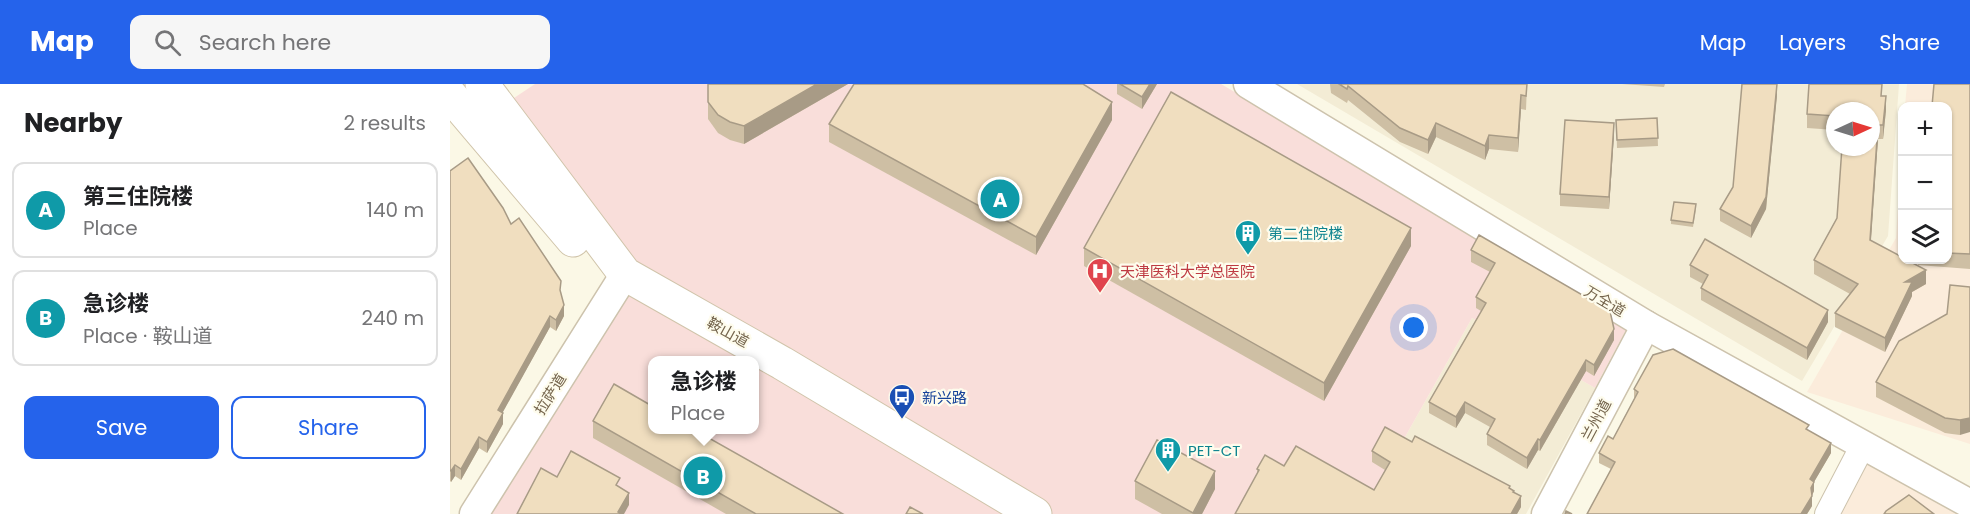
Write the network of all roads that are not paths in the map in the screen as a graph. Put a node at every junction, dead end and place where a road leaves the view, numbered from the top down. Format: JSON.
{"nodes":[{"id":1,"x":1248,"y":84,"type":"edge"},
{"id":2,"x":474,"y":100,"type":"edge"},
{"id":3,"x":620,"y":282,"type":"junction"},
{"id":4,"x":1646,"y":325,"type":"junction"},
{"id":5,"x":733,"y":356,"type":"edge"},
{"id":6,"x":759,"y":372,"type":"edge"},
{"id":7,"x":1863,"y":445,"type":"junction"},
{"id":8,"x":1970,"y":504,"type":"edge"},
{"id":9,"x":474,"y":514,"type":"edge"},
{"id":10,"x":1007,"y":514,"type":"edge"},
{"id":11,"x":1035,"y":514,"type":"edge"},
{"id":12,"x":1546,"y":514,"type":"edge"},
{"id":13,"x":1827,"y":514,"type":"edge"}],
"edges":[{"from":1,"to":4,"type":"street","name":"万全道"},
{"from":2,"to":3,"type":"main road","name":"鞍山道"},
{"from":3,"to":5,"type":"main road","name":"鞍山道"},
{"from":3,"to":9,"type":"street","name":"拉萨道"},
{"from":3,"to":11,"type":"main road","name":"鞍山道"},
{"from":4,"to":7,"type":"street","name":"万全道"},
{"from":4,"to":12,"type":"street","name":"兰州道"},
{"from":6,"to":10,"type":"main road","name":"鞍山道"},
{"from":7,"to":8,"type":"street","name":"万全道"},
{"from":7,"to":13,"type":"street"}]}
